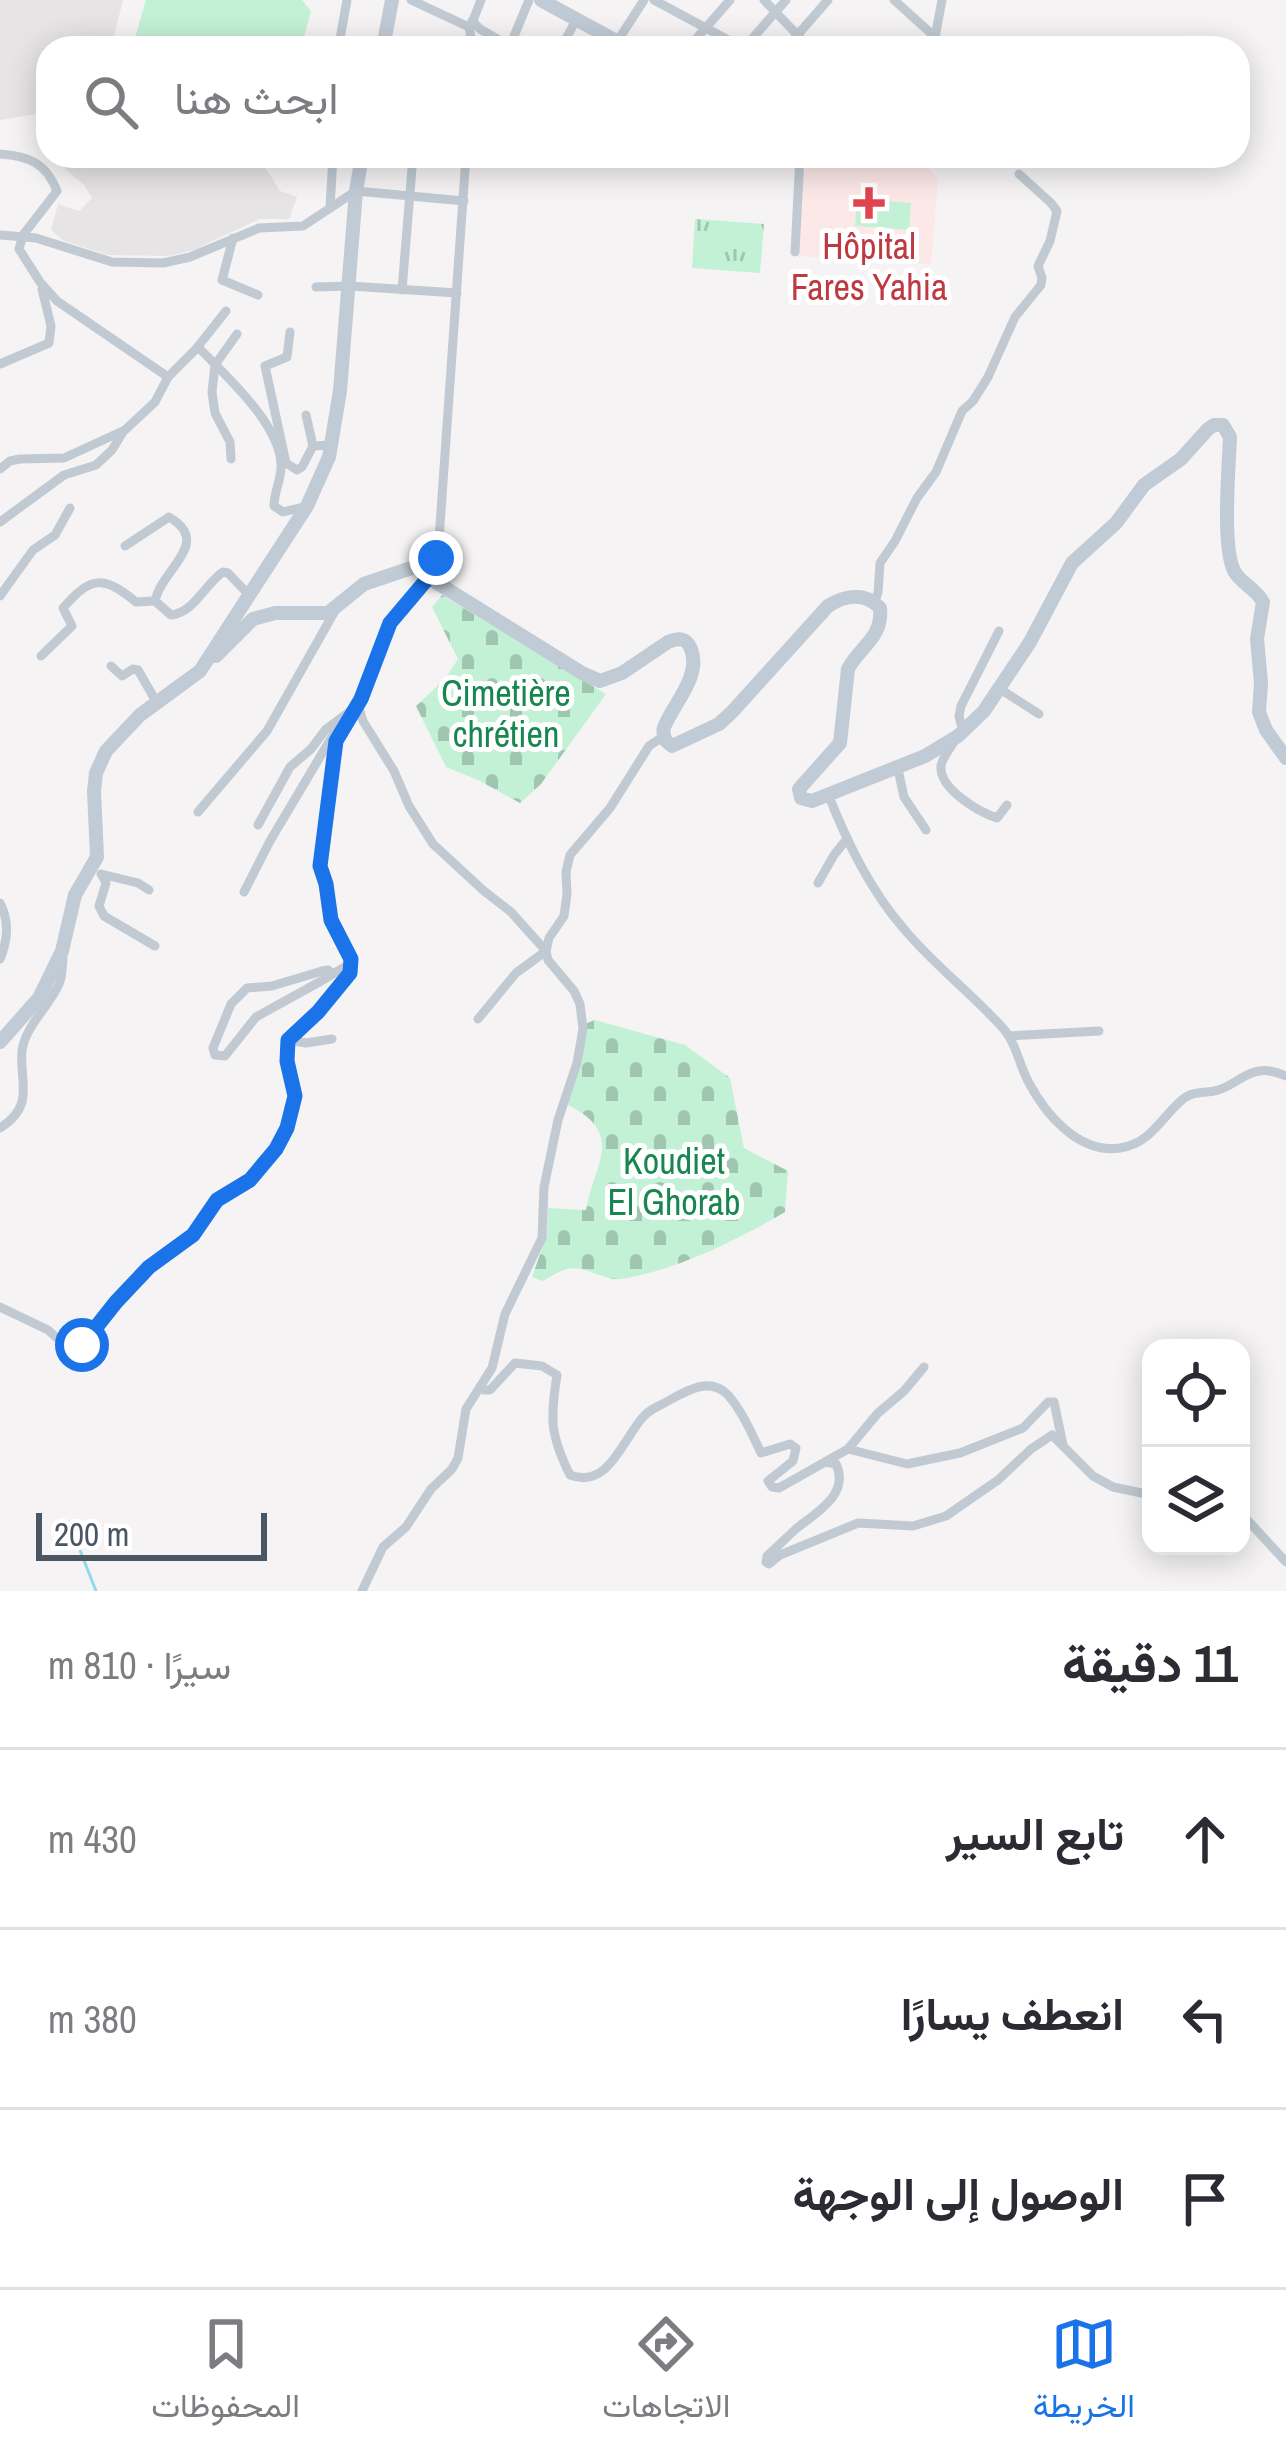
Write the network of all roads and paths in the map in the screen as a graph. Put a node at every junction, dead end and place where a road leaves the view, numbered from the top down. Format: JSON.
{"nodes":[{"id":1,"x":346,"y":0,"type":"edge"},
{"id":2,"x":392,"y":0,"type":"edge"},
{"id":3,"x":411,"y":0,"type":"edge"},
{"id":4,"x":481,"y":0,"type":"edge"},
{"id":5,"x":529,"y":0,"type":"edge"},
{"id":6,"x":541,"y":0,"type":"edge"},
{"id":7,"x":644,"y":0,"type":"edge"},
{"id":8,"x":654,"y":0,"type":"edge"},
{"id":9,"x":730,"y":0,"type":"edge"},
{"id":10,"x":764,"y":0,"type":"edge"},
{"id":11,"x":786,"y":0,"type":"edge"},
{"id":12,"x":828,"y":0,"type":"edge"},
{"id":13,"x":894,"y":0,"type":"edge"},
{"id":14,"x":942,"y":0,"type":"edge"},
{"id":15,"x":776,"y":12,"type":"junction"},
{"id":16,"x":576,"y":20,"type":"junction"},
{"id":17,"x":471,"y":24,"type":"junction"},
{"id":18,"x":705,"y":30,"type":"junction"},
{"id":19,"x":797,"y":35,"type":"joint"},
{"id":20,"x":343,"y":36,"type":"edge"},
{"id":21,"x":384,"y":36,"type":"edge"},
{"id":22,"x":472,"y":36,"type":"edge"},
{"id":23,"x":491,"y":36,"type":"edge"},
{"id":24,"x":515,"y":36,"type":"edge"},
{"id":25,"x":567,"y":36,"type":"edge"},
{"id":26,"x":603,"y":36,"type":"edge"},
{"id":27,"x":625,"y":36,"type":"edge"},
{"id":28,"x":699,"y":36,"type":"edge"},
{"id":29,"x":718,"y":36,"type":"edge"},
{"id":30,"x":754,"y":36,"type":"edge"},
{"id":31,"x":928,"y":36,"type":"edge"},
{"id":32,"x":935,"y":36,"type":"edge"},
{"id":33,"x":0,"y":154,"type":"edge"},
{"id":34,"x":36,"y":161,"type":"edge"},
{"id":35,"x":44,"y":168,"type":"edge"},
{"id":36,"x":332,"y":168,"type":"edge"},
{"id":37,"x":360,"y":168,"type":"edge"},
{"id":38,"x":411,"y":168,"type":"edge"},
{"id":39,"x":465,"y":168,"type":"edge"},
{"id":40,"x":799,"y":168,"type":"edge"},
{"id":41,"x":1019,"y":174,"type":"dead end"},
{"id":42,"x":356,"y":190,"type":"junction"},
{"id":43,"x":410,"y":196,"type":"junction"},
{"id":44,"x":464,"y":201,"type":"junction"},
{"id":45,"x":330,"y":208,"type":"junction"},
{"id":46,"x":0,"y":235,"type":"edge"},
{"id":47,"x":23,"y":235,"type":"junction"},
{"id":48,"x":233,"y":238,"type":"junction"},
{"id":49,"x":795,"y":252,"type":"dead end"},
{"id":50,"x":40,"y":282,"type":"junction"},
{"id":51,"x":316,"y":286,"type":"dead end"},
{"id":52,"x":350,"y":286,"type":"junction"},
{"id":53,"x":403,"y":290,"type":"junction"},
{"id":54,"x":457,"y":293,"type":"junction"},
{"id":55,"x":257,"y":295,"type":"dead end"},
{"id":56,"x":226,"y":311,"type":"dead end"},
{"id":57,"x":290,"y":332,"type":"dead end"},
{"id":58,"x":238,"y":334,"type":"dead end"},
{"id":59,"x":198,"y":347,"type":"junction"},
{"id":60,"x":0,"y":364,"type":"edge"},
{"id":61,"x":215,"y":365,"type":"junction"},
{"id":62,"x":168,"y":377,"type":"junction"},
{"id":63,"x":306,"y":415,"type":"dead end"},
{"id":64,"x":125,"y":430,"type":"junction"},
{"id":65,"x":332,"y":445,"type":"junction"},
{"id":66,"x":313,"y":446,"type":"junction"},
{"id":67,"x":231,"y":459,"type":"dead end"},
{"id":68,"x":0,"y":469,"type":"edge"},
{"id":69,"x":307,"y":506,"type":"junction"},
{"id":70,"x":70,"y":508,"type":"dead end"},
{"id":71,"x":0,"y":522,"type":"edge"},
{"id":72,"x":125,"y":546,"type":"dead end"},
{"id":73,"x":433,"y":569,"type":"junction"},
{"id":74,"x":249,"y":595,"type":"junction"},
{"id":75,"x":0,"y":596,"type":"edge"},
{"id":76,"x":155,"y":601,"type":"junction"},
{"id":77,"x":874,"y":602,"type":"junction"},
{"id":78,"x":337,"y":608,"type":"junction"},
{"id":79,"x":999,"y":631,"type":"dead end"},
{"id":80,"x":41,"y":656,"type":"dead end"},
{"id":81,"x":111,"y":666,"type":"dead end"},
{"id":82,"x":200,"y":671,"type":"junction"},
{"id":83,"x":1000,"y":689,"type":"junction"},
{"id":84,"x":157,"y":703,"type":"junction"},
{"id":85,"x":353,"y":708,"type":"junction"},
{"id":86,"x":1039,"y":714,"type":"dead end"},
{"id":87,"x":961,"y":734,"type":"junction"},
{"id":88,"x":664,"y":736,"type":"junction"},
{"id":89,"x":1286,"y":758,"type":"edge"},
{"id":90,"x":898,"y":769,"type":"junction"},
{"id":91,"x":828,"y":794,"type":"junction"},
{"id":92,"x":1007,"y":805,"type":"dead end"},
{"id":93,"x":198,"y":812,"type":"dead end"},
{"id":94,"x":258,"y":825,"type":"dead end"},
{"id":95,"x":926,"y":830,"type":"dead end"},
{"id":96,"x":846,"y":840,"type":"junction"},
{"id":97,"x":97,"y":871,"type":"junction"},
{"id":98,"x":818,"y":883,"type":"dead end"},
{"id":99,"x":149,"y":890,"type":"dead end"},
{"id":100,"x":244,"y":892,"type":"dead end"},
{"id":101,"x":0,"y":903,"type":"edge"},
{"id":102,"x":64,"y":943,"type":"junction"},
{"id":103,"x":155,"y":946,"type":"dead end"},
{"id":104,"x":546,"y":951,"type":"junction"},
{"id":105,"x":0,"y":959,"type":"edge"},
{"id":106,"x":351,"y":963,"type":"junction"},
{"id":107,"x":333,"y":974,"type":"junction"},
{"id":108,"x":478,"y":1018,"type":"dead end"},
{"id":109,"x":1099,"y":1030,"type":"dead end"},
{"id":110,"x":3,"y":1031,"type":"edge"},
{"id":111,"x":1009,"y":1036,"type":"junction"},
{"id":112,"x":332,"y":1039,"type":"dead end"},
{"id":113,"x":288,"y":1040,"type":"junction"},
{"id":114,"x":1286,"y":1076,"type":"edge"},
{"id":115,"x":0,"y":1128,"type":"edge"},
{"id":116,"x":0,"y":1307,"type":"edge"},
{"id":117,"x":924,"y":1367,"type":"dead end"},
{"id":118,"x":480,"y":1387,"type":"junction"},
{"id":119,"x":1063,"y":1444,"type":"junction"},
{"id":120,"x":848,"y":1449,"type":"junction"},
{"id":121,"x":825,"y":1462,"type":"junction"},
{"id":122,"x":1142,"y":1493,"type":"edge"},
{"id":123,"x":1250,"y":1523,"type":"edge"},
{"id":124,"x":1286,"y":1562,"type":"edge"},
{"id":125,"x":362,"y":1591,"type":"edge"}],
"edges":[{"from":1,"to":20,"type":"street"},
{"from":2,"to":21,"type":"main road"},
{"from":3,"to":17,"type":"street"},
{"from":4,"to":17,"type":"street"},
{"from":5,"to":24,"type":"street"},
{"from":6,"to":16,"type":"main road"},
{"from":7,"to":27,"type":"street"},
{"from":8,"to":18,"type":"street"},
{"from":9,"to":18,"type":"street"},
{"from":10,"to":15,"type":"street"},
{"from":11,"to":15,"type":"street"},
{"from":12,"to":19,"type":"street"},
{"from":13,"to":31,"type":"street"},
{"from":14,"to":32,"type":"street"},
{"from":15,"to":19,"type":"street"},
{"from":15,"to":30,"type":"street"},
{"from":16,"to":25,"type":"street"},
{"from":16,"to":26,"type":"main road"},
{"from":17,"to":22,"type":"street"},
{"from":17,"to":23,"type":"street"},
{"from":18,"to":28,"type":"street"},
{"from":18,"to":29,"type":"street"},
{"from":33,"to":34,"type":"street"},
{"from":35,"to":47,"type":"street"},
{"from":36,"to":45,"type":"street"},
{"from":37,"to":42,"type":"main road"},
{"from":38,"to":43,"type":"street"},
{"from":39,"to":44,"type":"street"},
{"from":40,"to":49,"type":"street"},
{"from":41,"to":77,"type":"street"},
{"from":42,"to":43,"type":"street"},
{"from":42,"to":45,"type":"street"},
{"from":42,"to":52,"type":"main road"},
{"from":43,"to":44,"type":"street"},
{"from":43,"to":53,"type":"street"},
{"from":44,"to":54,"type":"street"},
{"from":45,"to":48,"type":"street"},
{"from":46,"to":47,"type":"street"},
{"from":47,"to":48,"type":"street"},
{"from":47,"to":50,"type":"street"},
{"from":48,"to":55,"type":"street"},
{"from":50,"to":60,"type":"street"},
{"from":50,"to":62,"type":"street"},
{"from":51,"to":52,"type":"street"},
{"from":52,"to":53,"type":"street"},
{"from":52,"to":65,"type":"main road"},
{"from":53,"to":54,"type":"street"},
{"from":54,"to":73,"type":"street"},
{"from":56,"to":59,"type":"street"},
{"from":57,"to":66,"type":"street"},
{"from":58,"to":61,"type":"street"},
{"from":59,"to":61,"type":"street"},
{"from":59,"to":62,"type":"street"},
{"from":61,"to":67,"type":"street"},
{"from":61,"to":69,"type":"street"},
{"from":62,"to":64,"type":"street"},
{"from":63,"to":66,"type":"street"},
{"from":64,"to":68,"type":"street"},
{"from":64,"to":71,"type":"street"},
{"from":65,"to":66,"type":"street"},
{"from":65,"to":69,"type":"main road"},
{"from":69,"to":74,"type":"main road"},
{"from":70,"to":75,"type":"street"},
{"from":72,"to":76,"type":"street"},
{"from":73,"to":78,"type":"main road"},
{"from":73,"to":85,"type":"street"},
{"from":73,"to":88,"type":"main road"},
{"from":74,"to":76,"type":"street"},
{"from":74,"to":82,"type":"main road"},
{"from":76,"to":80,"type":"street"},
{"from":77,"to":88,"type":"main road"},
{"from":77,"to":91,"type":"main road"},
{"from":78,"to":82,"type":"main road"},
{"from":78,"to":93,"type":"street"},
{"from":79,"to":87,"type":"street"},
{"from":81,"to":84,"type":"street"},
{"from":82,"to":84,"type":"main road"},
{"from":83,"to":86,"type":"street"},
{"from":83,"to":87,"type":"main road"},
{"from":83,"to":89,"type":"main road"},
{"from":84,"to":97,"type":"main road"},
{"from":85,"to":94,"type":"street"},
{"from":85,"to":100,"type":"street"},
{"from":85,"to":104,"type":"street"},
{"from":85,"to":106,"type":"street"},
{"from":87,"to":90,"type":"main road"},
{"from":87,"to":92,"type":"street"},
{"from":88,"to":104,"type":"street"},
{"from":90,"to":91,"type":"main road"},
{"from":90,"to":95,"type":"street"},
{"from":91,"to":96,"type":"street"},
{"from":96,"to":98,"type":"street"},
{"from":96,"to":111,"type":"street"},
{"from":97,"to":99,"type":"street"},
{"from":97,"to":102,"type":"main road"},
{"from":97,"to":103,"type":"street"},
{"from":101,"to":105,"type":"street"},
{"from":102,"to":110,"type":"main road"},
{"from":102,"to":115,"type":"street"},
{"from":104,"to":108,"type":"street"},
{"from":104,"to":118,"type":"street"},
{"from":106,"to":107,"type":"street"},
{"from":106,"to":113,"type":"street"},
{"from":107,"to":107,"type":"street"},
{"from":109,"to":111,"type":"street"},
{"from":111,"to":114,"type":"street"},
{"from":112,"to":113,"type":"street"},
{"from":113,"to":116,"type":"street"},
{"from":117,"to":120,"type":"street"},
{"from":118,"to":121,"type":"street"},
{"from":118,"to":125,"type":"street"},
{"from":119,"to":120,"type":"street"},
{"from":119,"to":121,"type":"street"},
{"from":119,"to":122,"type":"street"},
{"from":120,"to":121,"type":"street"},
{"from":123,"to":124,"type":"street"}]}
